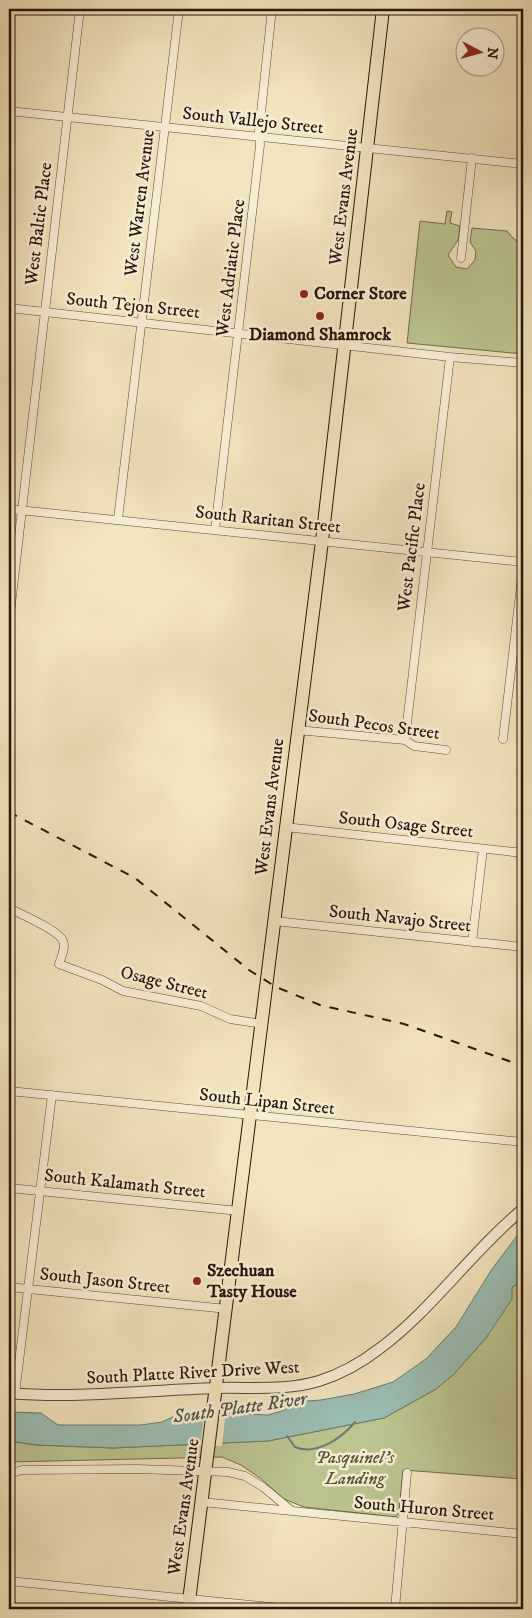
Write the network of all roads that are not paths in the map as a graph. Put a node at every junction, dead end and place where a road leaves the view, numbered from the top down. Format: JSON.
{"nodes":[{"id":1,"x":80,"y":9,"type":"edge"},
{"id":2,"x":178,"y":9,"type":"edge"},
{"id":3,"x":272,"y":9,"type":"edge"},
{"id":4,"x":383,"y":9,"type":"edge"},
{"id":5,"x":9,"y":111,"type":"edge"},
{"id":6,"x":67,"y":117,"type":"junction"},
{"id":7,"x":164,"y":127,"type":"junction"},
{"id":8,"x":260,"y":137,"type":"junction"},
{"id":9,"x":368,"y":148,"type":"junction"},
{"id":10,"x":472,"y":158,"type":"junction"},
{"id":11,"x":523,"y":164,"type":"edge"},
{"id":12,"x":461,"y":258,"type":"dead end"},
{"id":13,"x":9,"y":308,"type":"edge"},
{"id":14,"x":44,"y":312,"type":"junction"},
{"id":15,"x":141,"y":322,"type":"junction"},
{"id":16,"x":238,"y":333,"type":"junction"},
{"id":17,"x":345,"y":344,"type":"junction"},
{"id":18,"x":450,"y":357,"type":"junction"},
{"id":19,"x":523,"y":363,"type":"edge"},
{"id":20,"x":9,"y":509,"type":"edge"},
{"id":21,"x":21,"y":510,"type":"junction"},
{"id":22,"x":118,"y":519,"type":"junction"},
{"id":23,"x":216,"y":530,"type":"junction"},
{"id":24,"x":322,"y":541,"type":"junction"},
{"id":25,"x":427,"y":551,"type":"junction"},
{"id":26,"x":523,"y":562,"type":"edge"},
{"id":27,"x":523,"y":568,"type":"edge"},
{"id":28,"x":9,"y":622,"type":"edge"},
{"id":29,"x":297,"y":730,"type":"junction"},
{"id":30,"x":503,"y":739,"type":"dead end"},
{"id":31,"x":405,"y":740,"type":"junction"},
{"id":32,"x":446,"y":750,"type":"dead end"},
{"id":33,"x":285,"y":827,"type":"junction"},
{"id":34,"x":483,"y":849,"type":"junction"},
{"id":35,"x":523,"y":853,"type":"edge"},
{"id":36,"x":9,"y":908,"type":"edge"},
{"id":37,"x":274,"y":921,"type":"junction"},
{"id":38,"x":472,"y":942,"type":"junction"},
{"id":39,"x":523,"y":947,"type":"edge"},
{"id":40,"x":262,"y":1024,"type":"junction"},
{"id":41,"x":9,"y":1091,"type":"edge"},
{"id":42,"x":52,"y":1095,"type":"junction"},
{"id":43,"x":250,"y":1116,"type":"junction"},
{"id":44,"x":523,"y":1142,"type":"edge"},
{"id":45,"x":9,"y":1188,"type":"edge"},
{"id":46,"x":40,"y":1191,"type":"junction"},
{"id":47,"x":523,"y":1209,"type":"edge"},
{"id":48,"x":239,"y":1211,"type":"junction"},
{"id":49,"x":9,"y":1287,"type":"edge"},
{"id":50,"x":28,"y":1289,"type":"junction"},
{"id":51,"x":227,"y":1308,"type":"junction"},
{"id":52,"x":12,"y":1393,"type":"edge"},
{"id":53,"x":216,"y":1393,"type":"junction"},
{"id":54,"x":208,"y":1464,"type":"junction"},
{"id":55,"x":407,"y":1473,"type":"dead end"},
{"id":56,"x":9,"y":1474,"type":"edge"},
{"id":57,"x":276,"y":1497,"type":"junction"},
{"id":58,"x":202,"y":1502,"type":"junction"},
{"id":59,"x":262,"y":1509,"type":"junction"},
{"id":60,"x":292,"y":1511,"type":"junction"},
{"id":61,"x":403,"y":1522,"type":"junction"},
{"id":62,"x":523,"y":1534,"type":"edge"},
{"id":63,"x":9,"y":1581,"type":"edge"},
{"id":64,"x":189,"y":1604,"type":"edge"},
{"id":65,"x":291,"y":1609,"type":"edge"},
{"id":66,"x":395,"y":1609,"type":"edge"}],
"edges":[{"from":1,"to":6,"type":"street","name":"West Baltic Place"},
{"from":2,"to":7,"type":"street","name":"West Warren Avenue"},
{"from":3,"to":8,"type":"street","name":"West Adriatic Place"},
{"from":4,"to":9,"type":"main road","name":"West Evans Avenue"},
{"from":5,"to":6,"type":"street","name":"South Vallejo Street"},
{"from":6,"to":7,"type":"street","name":"South Vallejo Street"},
{"from":6,"to":14,"type":"street","name":"West Baltic Place"},
{"from":7,"to":8,"type":"street","name":"South Vallejo Street"},
{"from":7,"to":15,"type":"street","name":"West Warren Avenue"},
{"from":8,"to":9,"type":"street","name":"South Vallejo Street"},
{"from":8,"to":16,"type":"street","name":"West Adriatic Place"},
{"from":9,"to":10,"type":"street","name":"South Vallejo Street"},
{"from":9,"to":17,"type":"main road","name":"West Evans Avenue"},
{"from":10,"to":11,"type":"street","name":"South Vallejo Street"},
{"from":10,"to":12,"type":"street"},
{"from":13,"to":14,"type":"street","name":"South Tejon Street"},
{"from":14,"to":15,"type":"street","name":"South Tejon Street"},
{"from":14,"to":21,"type":"street","name":"West Baltic Place"},
{"from":15,"to":16,"type":"street","name":"South Tejon Street"},
{"from":15,"to":22,"type":"street","name":"West Warren Avenue"},
{"from":16,"to":17,"type":"street","name":"South Tejon Street"},
{"from":16,"to":23,"type":"street","name":"West Adriatic Place"},
{"from":17,"to":18,"type":"street","name":"South Tejon Street"},
{"from":17,"to":24,"type":"main road","name":"West Evans Avenue"},
{"from":18,"to":19,"type":"street","name":"South Tejon Street"},
{"from":18,"to":25,"type":"street","name":"West Pacific Place"},
{"from":20,"to":21,"type":"street","name":"South Raritan Street"},
{"from":21,"to":22,"type":"street","name":"South Raritan Street"},
{"from":21,"to":28,"type":"street","name":"West Baltic Place"},
{"from":22,"to":23,"type":"street","name":"South Raritan Street"},
{"from":23,"to":24,"type":"street","name":"South Raritan Street"},
{"from":24,"to":25,"type":"street","name":"South Raritan Street"},
{"from":24,"to":29,"type":"main road","name":"West Evans Avenue"},
{"from":25,"to":26,"type":"street","name":"South Raritan Street"},
{"from":25,"to":31,"type":"street","name":"West Pacific Place"},
{"from":27,"to":30,"type":"street"},
{"from":29,"to":31,"type":"street","name":"South Pecos Street"},
{"from":29,"to":33,"type":"main road","name":"West Evans Avenue"},
{"from":31,"to":32,"type":"street","name":"South Pecos Street"},
{"from":33,"to":34,"type":"street","name":"South Osage Street"},
{"from":33,"to":37,"type":"main road","name":"West Evans Avenue"},
{"from":34,"to":35,"type":"street","name":"South Osage Street"},
{"from":34,"to":38,"type":"street"},
{"from":36,"to":40,"type":"street","name":"Osage Street"},
{"from":37,"to":38,"type":"street","name":"South Navajo Street"},
{"from":37,"to":40,"type":"main road","name":"West Evans Avenue"},
{"from":38,"to":39,"type":"street","name":"South Navajo Street"},
{"from":40,"to":43,"type":"main road","name":"West Evans Avenue"},
{"from":41,"to":42,"type":"street","name":"South Lipan Street"},
{"from":42,"to":43,"type":"street","name":"South Lipan Street"},
{"from":42,"to":46,"type":"street"},
{"from":43,"to":44,"type":"street","name":"South Lipan Street"},
{"from":43,"to":48,"type":"main road","name":"West Evans Avenue"},
{"from":45,"to":46,"type":"street","name":"South Kalamath Street"},
{"from":46,"to":48,"type":"street","name":"South Kalamath Street"},
{"from":46,"to":50,"type":"street"},
{"from":47,"to":53,"type":"street","name":"South Platte River Drive West"},
{"from":48,"to":51,"type":"main road","name":"West Evans Avenue"},
{"from":49,"to":50,"type":"street","name":"South Jason Street"},
{"from":50,"to":51,"type":"street","name":"South Jason Street"},
{"from":50,"to":52,"type":"street"},
{"from":51,"to":53,"type":"main road","name":"West Evans Avenue"},
{"from":52,"to":53,"type":"street","name":"South Platte River Drive West"},
{"from":53,"to":54,"type":"main road","name":"West Evans Avenue"},
{"from":54,"to":56,"type":"street"},
{"from":54,"to":57,"type":"street"},
{"from":54,"to":58,"type":"main road","name":"West Evans Avenue"},
{"from":55,"to":61,"type":"street"},
{"from":57,"to":59,"type":"street"},
{"from":57,"to":60,"type":"street"},
{"from":58,"to":59,"type":"street","name":"South Huron Street"},
{"from":58,"to":64,"type":"main road","name":"West Evans Avenue"},
{"from":59,"to":60,"type":"street","name":"South Huron Street"},
{"from":60,"to":61,"type":"street","name":"South Huron Street"},
{"from":61,"to":62,"type":"street","name":"South Huron Street"},
{"from":61,"to":66,"type":"street"},
{"from":63,"to":64,"type":"street"},
{"from":64,"to":65,"type":"street"}]}
